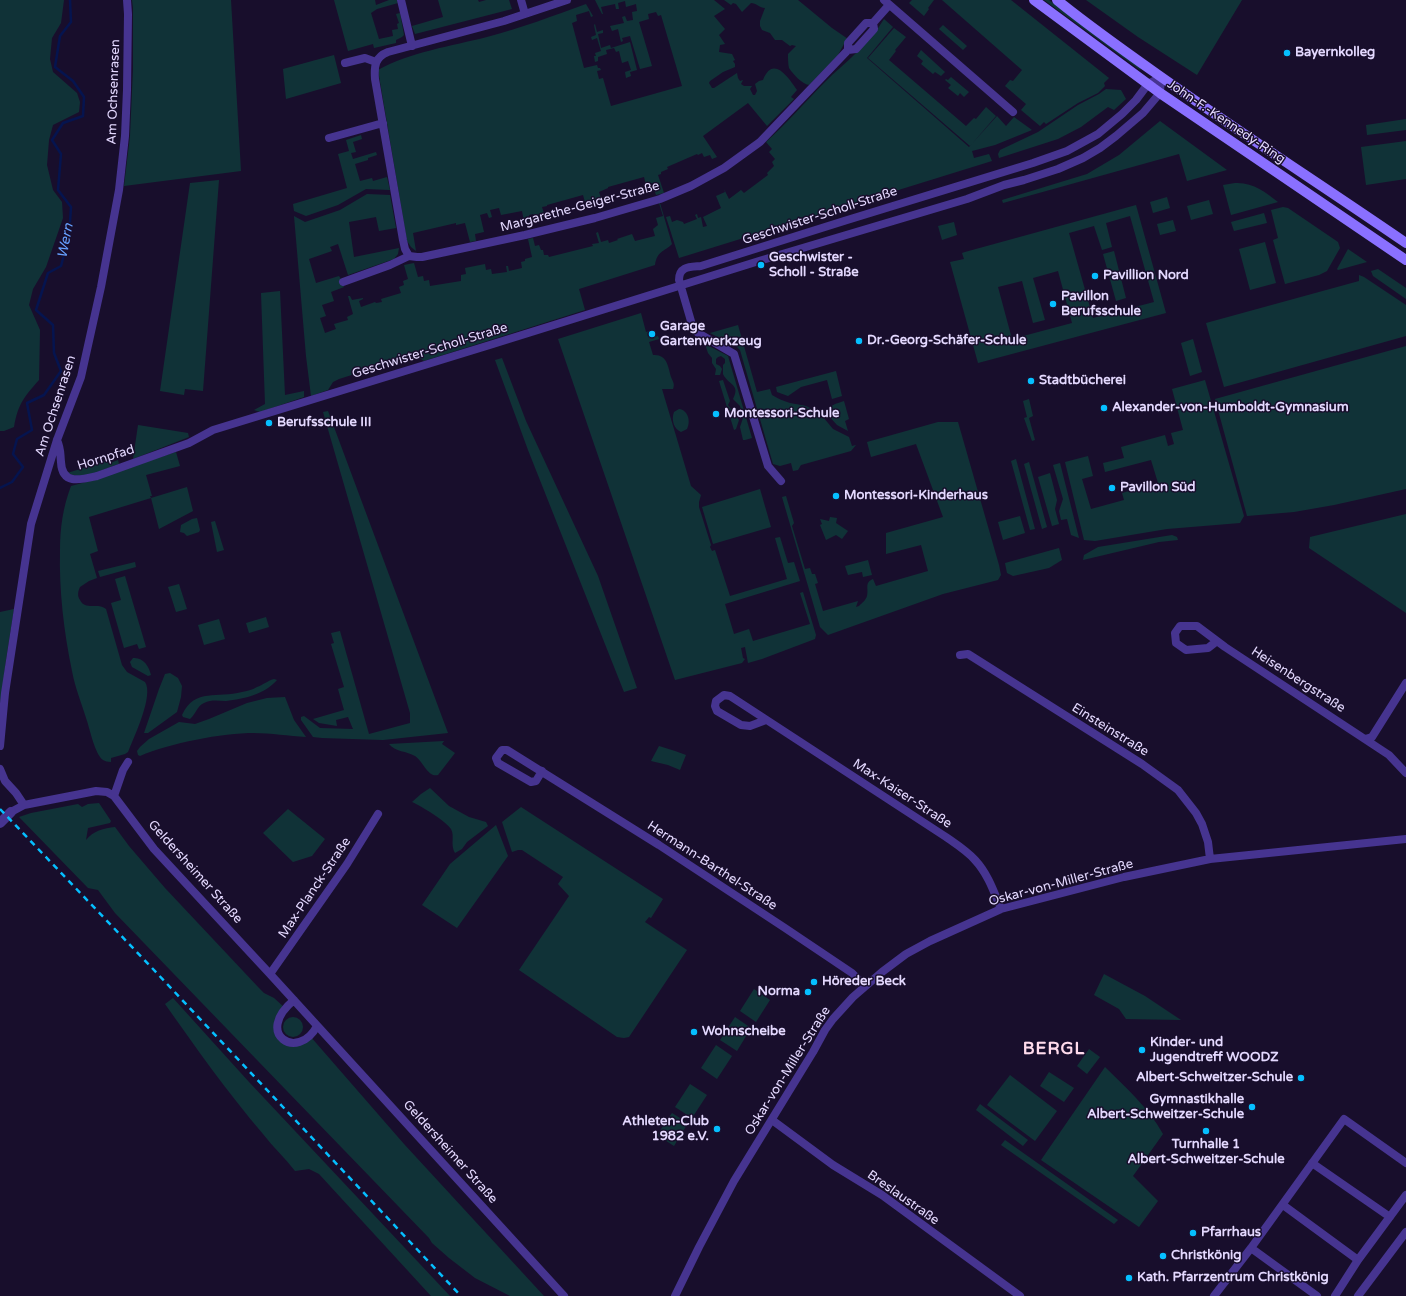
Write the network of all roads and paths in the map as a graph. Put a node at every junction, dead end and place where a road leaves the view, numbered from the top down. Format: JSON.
{"nodes":[{"id":1,"x":127,"y":0,"type":"edge"},
{"id":2,"x":401,"y":0,"type":"edge"},
{"id":3,"x":520,"y":0,"type":"edge"},
{"id":4,"x":567,"y":0,"type":"edge"},
{"id":5,"x":1034,"y":0,"type":"edge"},
{"id":6,"x":1057,"y":0,"type":"edge"},
{"id":7,"x":886,"y":2,"type":"edge"},
{"id":8,"x":525,"y":14,"type":"junction"},
{"id":9,"x":412,"y":46,"type":"junction"},
{"id":10,"x":376,"y":62,"type":"junction"},
{"id":11,"x":345,"y":63,"type":"dead end"},
{"id":12,"x":1161,"y":77,"type":"junction"},
{"id":13,"x":1148,"y":84,"type":"junction"},
{"id":14,"x":1160,"y":93,"type":"junction"},
{"id":15,"x":1013,"y":112,"type":"dead end"},
{"id":16,"x":383,"y":123,"type":"junction"},
{"id":17,"x":329,"y":138,"type":"dead end"},
{"id":18,"x":981,"y":179,"type":"junction"},
{"id":19,"x":981,"y":194,"type":"junction"},
{"id":20,"x":1406,"y":242,"type":"edge"},
{"id":21,"x":409,"y":256,"type":"junction"},
{"id":22,"x":1406,"y":260,"type":"edge"},
{"id":23,"x":343,"y":282,"type":"dead end"},
{"id":24,"x":681,"y":286,"type":"junction"},
{"id":25,"x":57,"y":440,"type":"junction"},
{"id":26,"x":189,"y":443,"type":"joint"},
{"id":27,"x":781,"y":481,"type":"dead end"},
{"id":28,"x":1218,"y":641,"type":"junction"},
{"id":29,"x":960,"y":655,"type":"dead end"},
{"id":30,"x":1406,"y":683,"type":"edge"},
{"id":31,"x":766,"y":720,"type":"junction"},
{"id":32,"x":1365,"y":739,"type":"junction"},
{"id":33,"x":0,"y":746,"type":"edge"},
{"id":34,"x":128,"y":762,"type":"dead end"},
{"id":35,"x":0,"y":769,"type":"edge"},
{"id":36,"x":542,"y":772,"type":"junction"},
{"id":37,"x":1406,"y":773,"type":"edge"},
{"id":38,"x":114,"y":796,"type":"junction"},
{"id":39,"x":24,"y":805,"type":"junction"},
{"id":40,"x":11,"y":812,"type":"joint"},
{"id":41,"x":378,"y":814,"type":"dead end"},
{"id":42,"x":0,"y":823,"type":"edge"},
{"id":43,"x":1406,"y":839,"type":"edge"},
{"id":44,"x":1210,"y":859,"type":"junction"},
{"id":45,"x":1001,"y":909,"type":"junction"},
{"id":46,"x":270,"y":974,"type":"junction"},
{"id":47,"x":865,"y":986,"type":"junction"},
{"id":48,"x":294,"y":1000,"type":"junction"},
{"id":49,"x":317,"y":1026,"type":"junction"},
{"id":50,"x":772,"y":1120,"type":"junction"},
{"id":51,"x":1312,"y":1163,"type":"junction"},
{"id":52,"x":1406,"y":1163,"type":"edge"},
{"id":53,"x":1406,"y":1195,"type":"edge"},
{"id":54,"x":1283,"y":1205,"type":"junction"},
{"id":55,"x":1390,"y":1217,"type":"junction"},
{"id":56,"x":1406,"y":1232,"type":"edge"},
{"id":57,"x":1251,"y":1248,"type":"junction"},
{"id":58,"x":1358,"y":1260,"type":"junction"},
{"id":59,"x":1218,"y":1294,"type":"edge"},
{"id":60,"x":564,"y":1296,"type":"edge"},
{"id":61,"x":675,"y":1296,"type":"edge"},
{"id":62,"x":1020,"y":1296,"type":"edge"},
{"id":63,"x":1317,"y":1296,"type":"edge"},
{"id":64,"x":1335,"y":1296,"type":"edge"},
{"id":65,"x":1358,"y":1296,"type":"edge"}],
"edges":[{"from":1,"to":25,"type":"street","name":"Am Ochsenrasen"},
{"from":2,"to":9,"type":"street"},
{"from":3,"to":8,"type":"street"},
{"from":4,"to":8,"type":"street"},
{"from":5,"to":13,"type":"main road","name":"John-F.-Kennedy-Ring"},
{"from":6,"to":12,"type":"main road","name":"John-F.-Kennedy-Ring"},
{"from":7,"to":15,"type":"street"},
{"from":7,"to":21,"type":"street","name":"Margarethe-Geiger-Straße"},
{"from":8,"to":9,"type":"street"},
{"from":9,"to":10,"type":"street"},
{"from":10,"to":11,"type":"street"},
{"from":10,"to":16,"type":"street"},
{"from":12,"to":13,"type":"street","name":"Geschwister-Scholl-Straße"},
{"from":12,"to":14,"type":"street"},
{"from":12,"to":20,"type":"main road","name":"John-F.-Kennedy-Ring"},
{"from":13,"to":14,"type":"main road","name":"John-F.-Kennedy-Ring"},
{"from":13,"to":18,"type":"street","name":"Geschwister-Scholl-Straße"},
{"from":14,"to":19,"type":"street","name":"Geschwister-Scholl-Straße"},
{"from":14,"to":22,"type":"main road","name":"John-F.-Kennedy-Ring"},
{"from":16,"to":17,"type":"street"},
{"from":16,"to":21,"type":"street"},
{"from":18,"to":19,"type":"street"},
{"from":18,"to":24,"type":"street","name":"Geschwister-Scholl-Straße"},
{"from":19,"to":24,"type":"street","name":"Geschwister-Scholl-Straße"},
{"from":21,"to":23,"type":"street","name":"Margarethe-Geiger-Straße"},
{"from":24,"to":26,"type":"street","name":"Geschwister-Scholl-Straße"},
{"from":24,"to":27,"type":"street"},
{"from":25,"to":26,"type":"street","name":"Hornpfad"},
{"from":25,"to":33,"type":"street","name":"Am Ochsenrasen"},
{"from":28,"to":28,"type":"street","name":"Heisenbergstraße"},
{"from":28,"to":32,"type":"street","name":"Heisenbergstraße"},
{"from":29,"to":44,"type":"street","name":"Einsteinstraße"},
{"from":30,"to":32,"type":"street"},
{"from":31,"to":31,"type":"street","name":"Max-Kaiser-Straße"},
{"from":31,"to":45,"type":"street","name":"Max-Kaiser-Straße"},
{"from":32,"to":37,"type":"street","name":"Heisenbergstraße"},
{"from":34,"to":38,"type":"street"},
{"from":35,"to":39,"type":"street"},
{"from":36,"to":36,"type":"street","name":"Hermann-Barthel-Straße"},
{"from":36,"to":47,"type":"street","name":"Hermann-Barthel-Straße"},
{"from":38,"to":39,"type":"street"},
{"from":38,"to":46,"type":"street","name":"Geldersheimer Straße"},
{"from":39,"to":40,"type":"street"},
{"from":40,"to":42,"type":"street"},
{"from":41,"to":46,"type":"street","name":"Max-Planck-Straße"},
{"from":43,"to":44,"type":"street","name":"Oskar-von-Miller-Straße"},
{"from":44,"to":45,"type":"street","name":"Oskar-von-Miller-Straße"},
{"from":45,"to":47,"type":"street","name":"Oskar-von-Miller-Straße"},
{"from":46,"to":48,"type":"street","name":"Geldersheimer Straße"},
{"from":47,"to":50,"type":"street","name":"Oskar-von-Miller-Straße"},
{"from":48,"to":49,"type":"street","name":"Geldersheimer Straße"},
{"from":48,"to":49,"type":"street"},
{"from":49,"to":60,"type":"street","name":"Geldersheimer Straße"},
{"from":50,"to":61,"type":"street","name":"Oskar-von-Miller-Straße"},
{"from":50,"to":62,"type":"street","name":"Breslaustraße"},
{"from":51,"to":52,"type":"street"},
{"from":51,"to":54,"type":"street"},
{"from":51,"to":55,"type":"street"},
{"from":53,"to":55,"type":"street"},
{"from":54,"to":57,"type":"street"},
{"from":54,"to":58,"type":"street"},
{"from":55,"to":58,"type":"street"},
{"from":56,"to":65,"type":"street"},
{"from":57,"to":59,"type":"street"},
{"from":57,"to":63,"type":"street"},
{"from":58,"to":64,"type":"street"}]}
